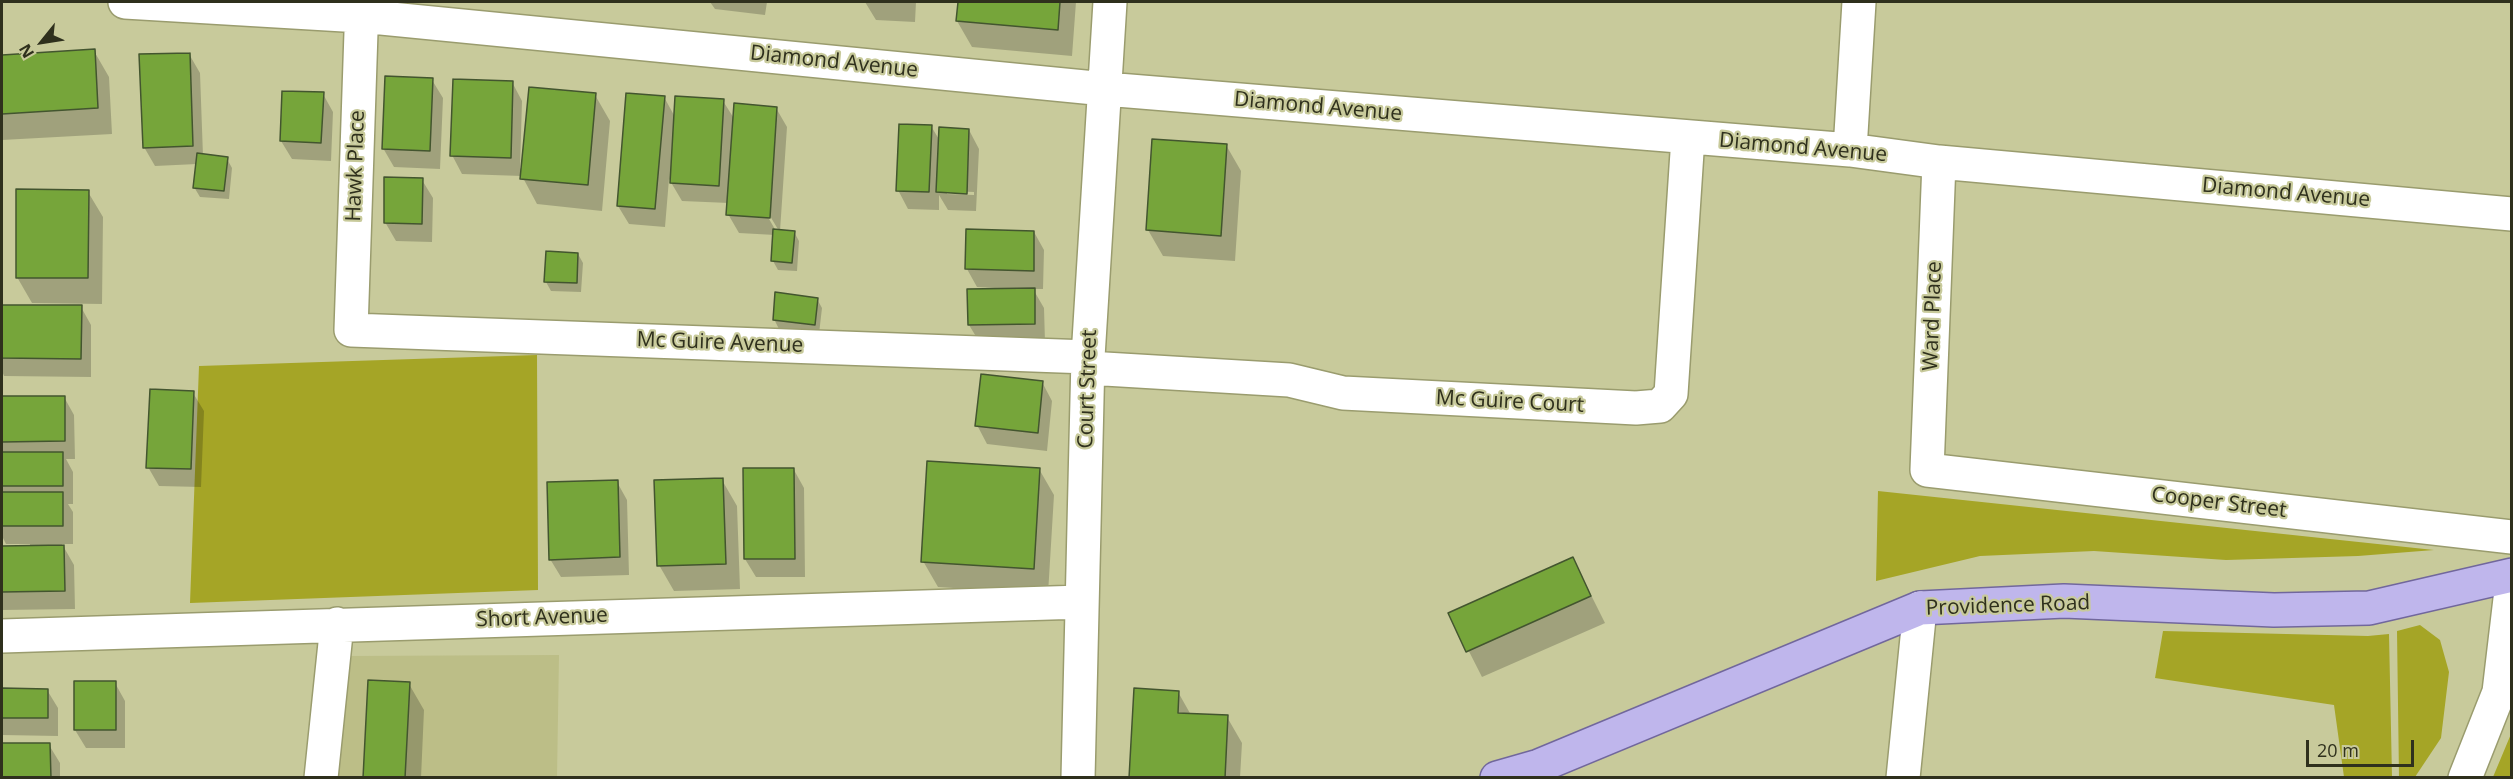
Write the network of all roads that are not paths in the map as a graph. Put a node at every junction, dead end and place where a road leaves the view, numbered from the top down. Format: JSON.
{"nodes":[{"id":1,"x":125,"y":2,"type":"edge"},
{"id":2,"x":1110,"y":2,"type":"edge"},
{"id":3,"x":1859,"y":2,"type":"edge"},
{"id":4,"x":362,"y":9,"type":"edge"},
{"id":5,"x":1105,"y":89,"type":"junction"},
{"id":6,"x":1688,"y":137,"type":"junction"},
{"id":7,"x":1850,"y":150,"type":"junction"},
{"id":8,"x":1939,"y":162,"type":"junction"},
{"id":9,"x":2511,"y":214,"type":"edge"},
{"id":10,"x":351,"y":330,"type":"joint"},
{"id":11,"x":1088,"y":363,"type":"junction"},
{"id":12,"x":1927,"y":470,"type":"joint"},
{"id":13,"x":2511,"y":537,"type":"edge"},
{"id":14,"x":2511,"y":575,"type":"edge"},
{"id":15,"x":2511,"y":582,"type":"edge"},
{"id":16,"x":1082,"y":602,"type":"junction"},
{"id":17,"x":1920,"y":608,"type":"junction"},
{"id":18,"x":337,"y":624,"type":"junction"},
{"id":19,"x":2,"y":636,"type":"edge"},
{"id":20,"x":321,"y":777,"type":"edge"},
{"id":21,"x":1078,"y":777,"type":"edge"},
{"id":22,"x":1497,"y":777,"type":"edge"},
{"id":23,"x":1904,"y":777,"type":"edge"},
{"id":24,"x":2465,"y":777,"type":"edge"}],
"edges":[{"from":1,"to":4,"type":"street","name":"Diamond Avenue"},
{"from":2,"to":5,"type":"street","name":"Court Street"},
{"from":3,"to":7,"type":"street"},
{"from":4,"to":5,"type":"street","name":"Diamond Avenue"},
{"from":4,"to":10,"type":"street","name":"Hawk Place"},
{"from":5,"to":6,"type":"street","name":"Diamond Avenue"},
{"from":5,"to":11,"type":"street","name":"Court Street"},
{"from":6,"to":7,"type":"street","name":"Diamond Avenue"},
{"from":6,"to":11,"type":"street","name":"Mc Guire Court"},
{"from":7,"to":8,"type":"street","name":"Diamond Avenue"},
{"from":8,"to":9,"type":"street","name":"Diamond Avenue"},
{"from":8,"to":12,"type":"street","name":"Ward Place"},
{"from":10,"to":11,"type":"street","name":"Mc Guire Avenue"},
{"from":11,"to":16,"type":"street","name":"Court Street"},
{"from":12,"to":13,"type":"street","name":"Cooper Street"},
{"from":14,"to":17,"type":"main road","name":"Providence Road"},
{"from":15,"to":24,"type":"street"},
{"from":16,"to":18,"type":"street","name":"Short Avenue"},
{"from":16,"to":21,"type":"street","name":"Court Street"},
{"from":17,"to":22,"type":"main road","name":"Providence Road"},
{"from":17,"to":23,"type":"street"},
{"from":18,"to":19,"type":"street","name":"Short Avenue"},
{"from":18,"to":20,"type":"street"}]}
